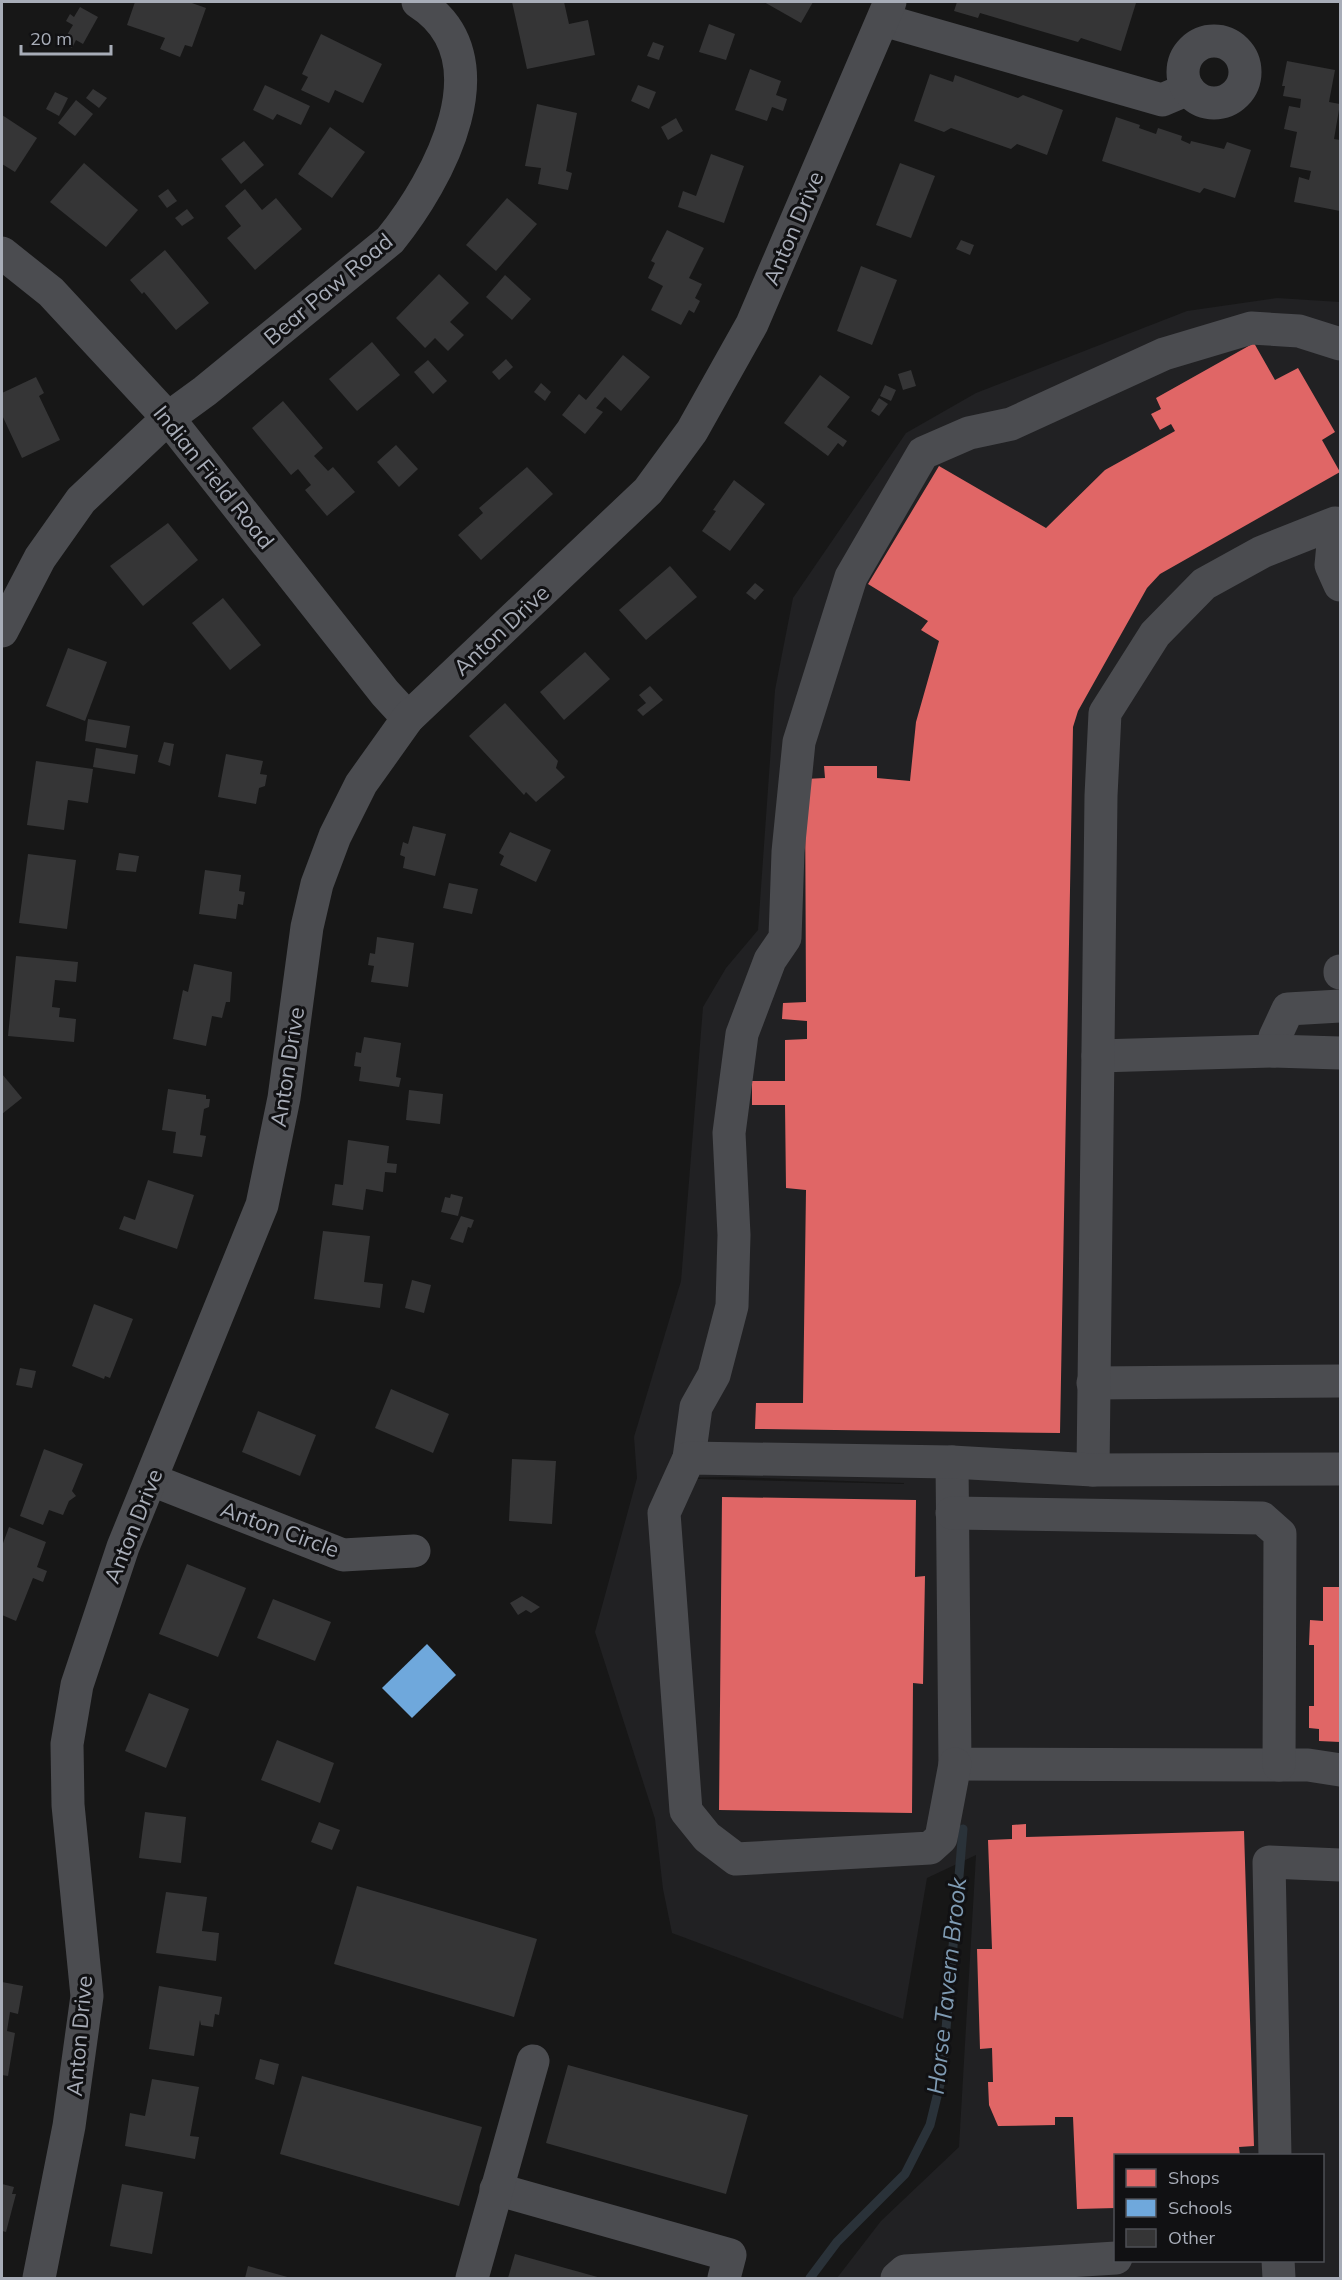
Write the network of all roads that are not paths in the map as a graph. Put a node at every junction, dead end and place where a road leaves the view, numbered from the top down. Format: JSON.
{"nodes":[{"id":1,"x":418,"y":2,"type":"edge"},
{"id":2,"x":887,"y":11,"type":"edge"},
{"id":3,"x":1188,"y":89,"type":"dead end"},
{"id":4,"x":2,"y":253,"type":"edge"},
{"id":5,"x":1341,"y":344,"type":"edge"},
{"id":6,"x":168,"y":418,"type":"junction"},
{"id":7,"x":1338,"y":518,"type":"edge"},
{"id":8,"x":1341,"y":585,"type":"edge"},
{"id":9,"x":2,"y":631,"type":"edge"},
{"id":10,"x":408,"y":718,"type":"junction"},
{"id":11,"x":1341,"y":1006,"type":"edge"},
{"id":12,"x":1273,"y":1051,"type":"junction"},
{"id":13,"x":1341,"y":1053,"type":"edge"},
{"id":14,"x":1098,"y":1056,"type":"junction"},
{"id":15,"x":1341,"y":1381,"type":"edge"},
{"id":16,"x":1094,"y":1383,"type":"junction"},
{"id":17,"x":689,"y":1458,"type":"junction"},
{"id":18,"x":951,"y":1462,"type":"junction"},
{"id":19,"x":1341,"y":1469,"type":"edge"},
{"id":20,"x":1093,"y":1470,"type":"junction"},
{"id":21,"x":152,"y":1480,"type":"junction"},
{"id":22,"x":952,"y":1513,"type":"junction"},
{"id":23,"x":414,"y":1551,"type":"dead end"},
{"id":24,"x":954,"y":1764,"type":"junction"},
{"id":25,"x":1279,"y":1765,"type":"junction"},
{"id":26,"x":1341,"y":1770,"type":"edge"},
{"id":27,"x":1341,"y":1865,"type":"edge"},
{"id":28,"x":533,"y":2061,"type":"dead end"},
{"id":29,"x":1275,"y":2154,"type":"edge"},
{"id":30,"x":496,"y":2188,"type":"junction"},
{"id":31,"x":1114,"y":2258,"type":"edge"},
{"id":32,"x":1278,"y":2262,"type":"edge"},
{"id":33,"x":39,"y":2278,"type":"edge"},
{"id":34,"x":472,"y":2278,"type":"edge"},
{"id":35,"x":723,"y":2278,"type":"edge"},
{"id":36,"x":897,"y":2278,"type":"edge"},
{"id":37,"x":1278,"y":2278,"type":"edge"}],
"edges":[{"from":1,"to":6,"type":"street","name":"Bear Paw Road"},
{"from":2,"to":3,"type":"street"},
{"from":2,"to":10,"type":"street","name":"Anton Drive"},
{"from":4,"to":6,"type":"street","name":"Indian Field Road"},
{"from":5,"to":17,"type":"street"},
{"from":6,"to":9,"type":"street","name":"Bear Paw Road"},
{"from":6,"to":10,"type":"street","name":"Indian Field Road"},
{"from":7,"to":8,"type":"street"},
{"from":7,"to":14,"type":"street"},
{"from":10,"to":21,"type":"street","name":"Anton Drive"},
{"from":11,"to":12,"type":"street"},
{"from":12,"to":13,"type":"street"},
{"from":12,"to":14,"type":"street"},
{"from":14,"to":16,"type":"street"},
{"from":15,"to":16,"type":"street"},
{"from":16,"to":20,"type":"street"},
{"from":17,"to":18,"type":"street"},
{"from":17,"to":24,"type":"street"},
{"from":18,"to":20,"type":"street"},
{"from":18,"to":22,"type":"street"},
{"from":19,"to":20,"type":"street"},
{"from":21,"to":23,"type":"street","name":"Anton Circle"},
{"from":21,"to":33,"type":"street","name":"Anton Drive"},
{"from":22,"to":24,"type":"street"},
{"from":22,"to":25,"type":"street"},
{"from":24,"to":25,"type":"street"},
{"from":25,"to":26,"type":"street"},
{"from":27,"to":29,"type":"street"},
{"from":28,"to":30,"type":"street"},
{"from":30,"to":34,"type":"street"},
{"from":30,"to":35,"type":"street"},
{"from":31,"to":36,"type":"street"},
{"from":32,"to":37,"type":"street"}]}
